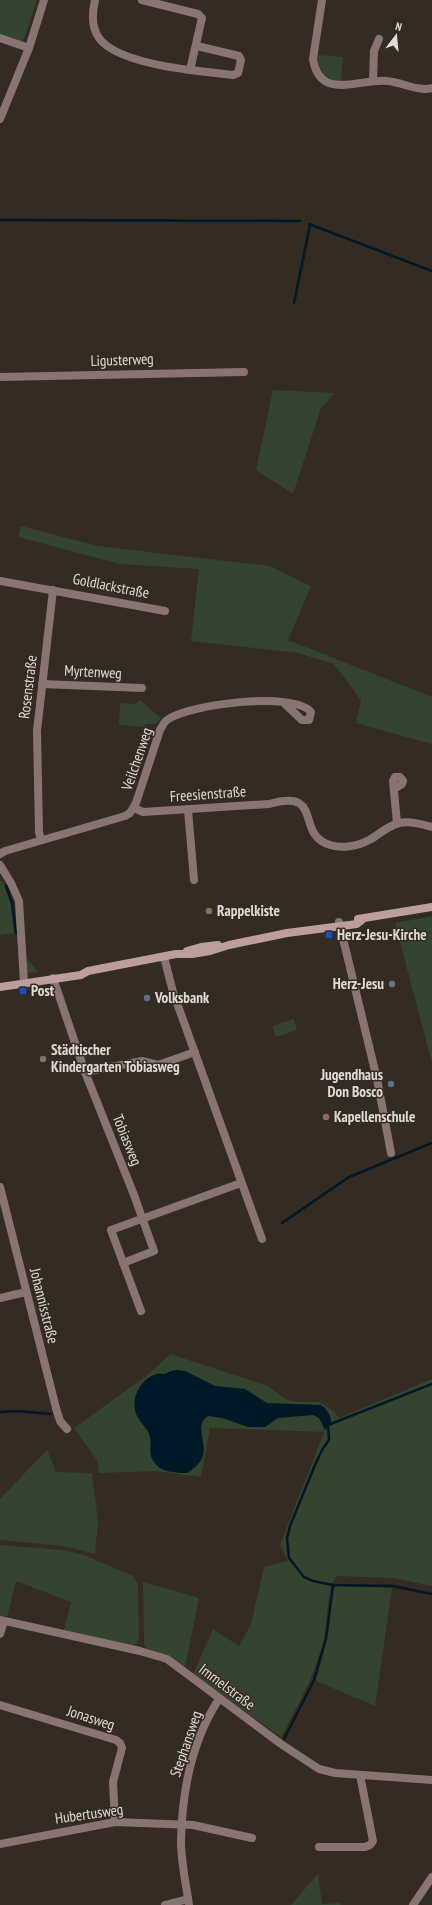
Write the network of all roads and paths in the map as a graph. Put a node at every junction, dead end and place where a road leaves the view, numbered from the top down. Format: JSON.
{"nodes":[{"id":1,"x":44,"y":0,"type":"edge"},
{"id":2,"x":95,"y":0,"type":"edge"},
{"id":3,"x":142,"y":0,"type":"edge"},
{"id":4,"x":322,"y":0,"type":"edge"},
{"id":5,"x":0,"y":38,"type":"edge"},
{"id":6,"x":378,"y":39,"type":"dead end"},
{"id":7,"x":197,"y":46,"type":"junction"},
{"id":8,"x":29,"y":48,"type":"junction"},
{"id":9,"x":190,"y":70,"type":"junction"},
{"id":10,"x":373,"y":81,"type":"junction"},
{"id":11,"x":432,"y":88,"type":"edge"},
{"id":12,"x":0,"y":119,"type":"edge"},
{"id":13,"x":244,"y":372,"type":"dead end"},
{"id":14,"x":0,"y":377,"type":"edge"},
{"id":15,"x":0,"y":581,"type":"edge"},
{"id":16,"x":53,"y":590,"type":"junction"},
{"id":17,"x":165,"y":611,"type":"dead end"},
{"id":18,"x":42,"y":684,"type":"junction"},
{"id":19,"x":142,"y":688,"type":"dead end"},
{"id":20,"x":284,"y":703,"type":"dead end"},
{"id":21,"x":394,"y":789,"type":"dead end"},
{"id":22,"x":134,"y":808,"type":"junction"},
{"id":23,"x":188,"y":810,"type":"junction"},
{"id":24,"x":397,"y":823,"type":"junction"},
{"id":25,"x":432,"y":827,"type":"edge"},
{"id":26,"x":41,"y":840,"type":"junction"},
{"id":27,"x":0,"y":854,"type":"edge"},
{"id":28,"x":0,"y":864,"type":"edge"},
{"id":29,"x":194,"y":880,"type":"dead end"},
{"id":30,"x":432,"y":907,"type":"edge"},
{"id":31,"x":340,"y":925,"type":"junction"},
{"id":32,"x":164,"y":956,"type":"junction"},
{"id":33,"x":55,"y":978,"type":"junction"},
{"id":34,"x":24,"y":983,"type":"junction"},
{"id":35,"x":0,"y":987,"type":"edge"},
{"id":36,"x":195,"y":1052,"type":"junction"},
{"id":37,"x":85,"y":1072,"type":"junction"},
{"id":38,"x":391,"y":1153,"type":"dead end"},
{"id":39,"x":241,"y":1183,"type":"junction"},
{"id":40,"x":0,"y":1187,"type":"edge"},
{"id":41,"x":143,"y":1219,"type":"junction"},
{"id":42,"x":262,"y":1239,"type":"dead end"},
{"id":43,"x":123,"y":1263,"type":"junction"},
{"id":44,"x":26,"y":1292,"type":"junction"},
{"id":45,"x":0,"y":1298,"type":"edge"},
{"id":46,"x":141,"y":1311,"type":"dead end"},
{"id":47,"x":67,"y":1429,"type":"dead end"},
{"id":48,"x":2,"y":1620,"type":"edge"},
{"id":49,"x":0,"y":1634,"type":"edge"},
{"id":50,"x":219,"y":1699,"type":"junction"},
{"id":51,"x":0,"y":1705,"type":"edge"},
{"id":52,"x":360,"y":1775,"type":"junction"},
{"id":53,"x":432,"y":1780,"type":"edge"},
{"id":54,"x":115,"y":1822,"type":"junction"},
{"id":55,"x":182,"y":1823,"type":"junction"},
{"id":56,"x":252,"y":1838,"type":"dead end"},
{"id":57,"x":0,"y":1844,"type":"edge"},
{"id":58,"x":319,"y":1847,"type":"dead end"},
{"id":59,"x":432,"y":1877,"type":"edge"},
{"id":60,"x":188,"y":1902,"type":"edge"},
{"id":61,"x":165,"y":1905,"type":"edge"},
{"id":62,"x":413,"y":1905,"type":"edge"}],
"edges":[{"from":1,"to":8,"type":"street"},
{"from":2,"to":9,"type":"street"},
{"from":3,"to":7,"type":"street"},
{"from":4,"to":10,"type":"street"},
{"from":5,"to":8,"type":"street"},
{"from":6,"to":10,"type":"street"},
{"from":7,"to":9,"type":"street"},
{"from":7,"to":9,"type":"street"},
{"from":8,"to":12,"type":"street"},
{"from":10,"to":11,"type":"street"},
{"from":13,"to":14,"type":"street","name":"Ligusterweg"},
{"from":15,"to":16,"type":"street"},
{"from":16,"to":17,"type":"street","name":"Goldlackstraße"},
{"from":16,"to":18,"type":"street","name":"Rosenstraße"},
{"from":18,"to":19,"type":"street","name":"Myrtenweg"},
{"from":18,"to":26,"type":"street","name":"Rosenstraße"},
{"from":20,"to":22,"type":"street","name":"Veilchenweg"},
{"from":21,"to":24,"type":"street"},
{"from":22,"to":23,"type":"street","name":"Freesienstraße"},
{"from":22,"to":26,"type":"street"},
{"from":23,"to":24,"type":"street","name":"Freesienstraße"},
{"from":23,"to":29,"type":"street"},
{"from":24,"to":25,"type":"street"},
{"from":26,"to":27,"type":"street"},
{"from":28,"to":34,"type":"street"},
{"from":30,"to":31,"type":"main road"},
{"from":31,"to":32,"type":"main road"},
{"from":31,"to":38,"type":"street"},
{"from":32,"to":33,"type":"main road"},
{"from":32,"to":36,"type":"street"},
{"from":33,"to":34,"type":"main road"},
{"from":33,"to":37,"type":"street","name":"Tobiasweg"},
{"from":34,"to":35,"type":"main road"},
{"from":36,"to":37,"type":"street"},
{"from":36,"to":39,"type":"street"},
{"from":37,"to":41,"type":"street","name":"Tobiasweg"},
{"from":39,"to":41,"type":"street"},
{"from":39,"to":42,"type":"street"},
{"from":40,"to":44,"type":"street","name":"Johannisstraße"},
{"from":41,"to":43,"type":"street","name":"Tobiasweg"},
{"from":41,"to":43,"type":"street"},
{"from":43,"to":46,"type":"street"},
{"from":44,"to":45,"type":"street"},
{"from":44,"to":47,"type":"street","name":"Johannisstraße"},
{"from":48,"to":49,"type":"street"},
{"from":48,"to":50,"type":"street","name":"Immelstraße"},
{"from":50,"to":52,"type":"street","name":"Immelstraße"},
{"from":50,"to":55,"type":"street","name":"Stephansweg"},
{"from":51,"to":54,"type":"street","name":"Jonasweg"},
{"from":52,"to":53,"type":"street","name":"Immelstraße"},
{"from":52,"to":58,"type":"street"},
{"from":54,"to":55,"type":"street","name":"Hubertusweg"},
{"from":54,"to":57,"type":"street","name":"Hubertusweg"},
{"from":55,"to":56,"type":"street"},
{"from":55,"to":60,"type":"street","name":"Stephansweg"},
{"from":59,"to":62,"type":"street"},
{"from":60,"to":61,"type":"street"}]}
